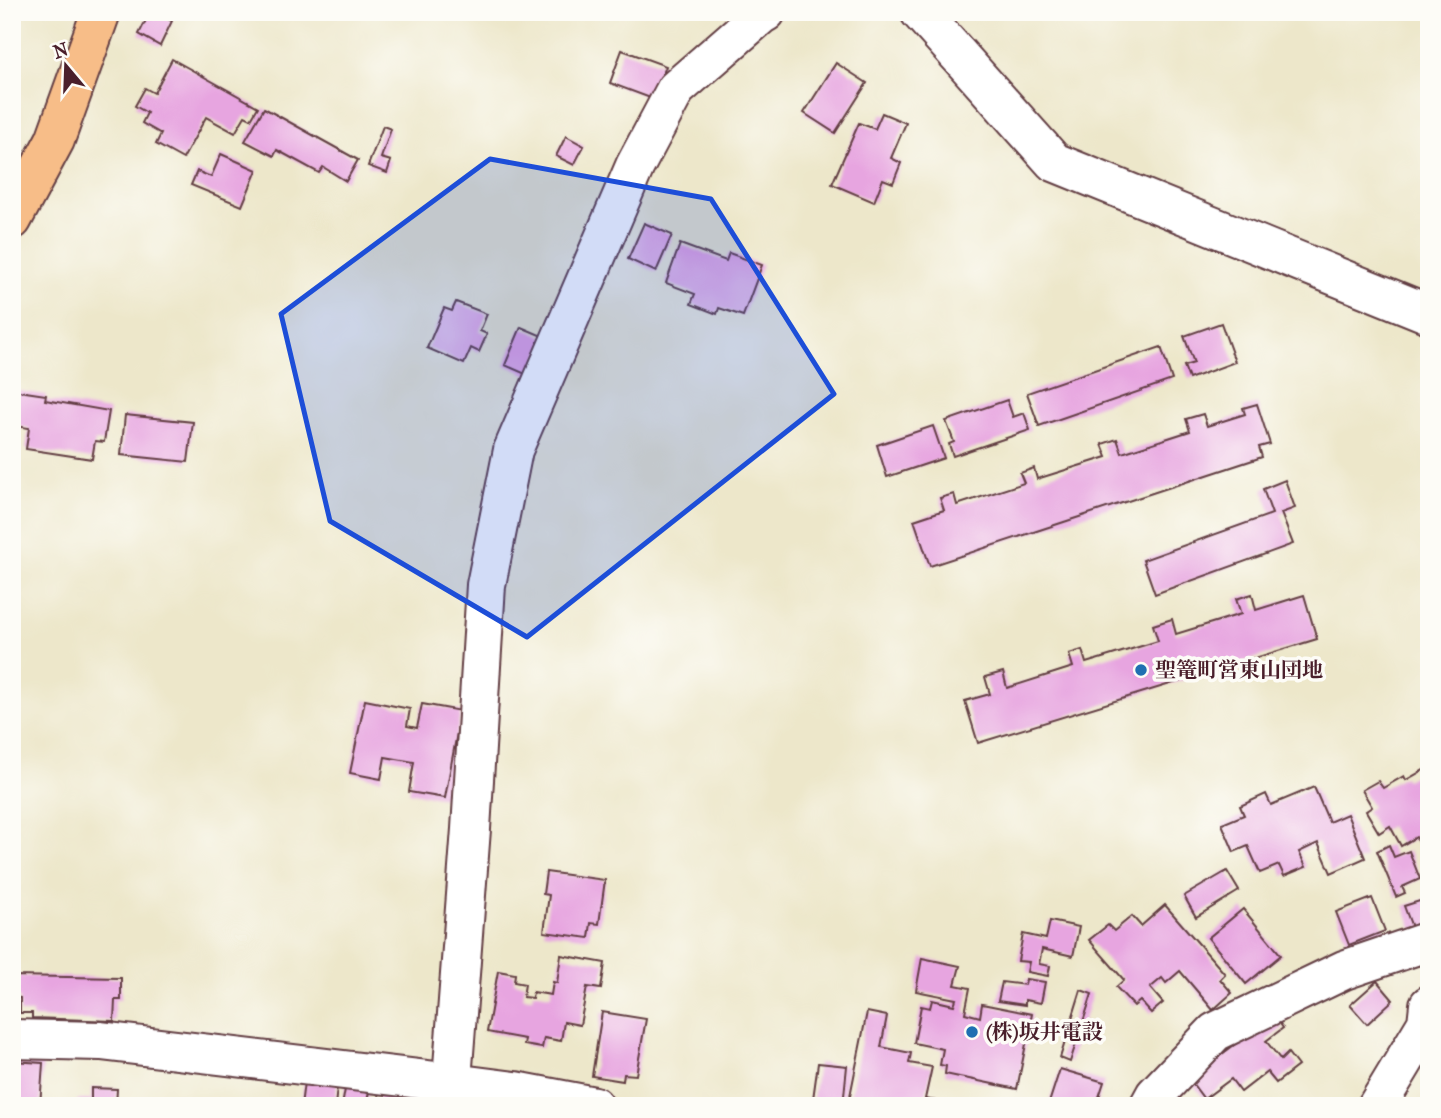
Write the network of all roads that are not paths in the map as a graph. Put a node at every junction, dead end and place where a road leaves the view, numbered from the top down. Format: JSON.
{"nodes":[{"id":1,"x":101,"y":12,"type":"edge"},
{"id":2,"x":920,"y":12,"type":"edge"},
{"id":3,"x":762,"y":13,"type":"edge"},
{"id":4,"x":12,"y":220,"type":"edge"},
{"id":5,"x":1429,"y":314,"type":"edge"},
{"id":6,"x":1429,"y":941,"type":"edge"},
{"id":7,"x":1429,"y":1005,"type":"edge"},
{"id":8,"x":12,"y":1039,"type":"edge"},
{"id":9,"x":452,"y":1094,"type":"edge"},
{"id":10,"x":594,"y":1106,"type":"edge"},
{"id":11,"x":1149,"y":1106,"type":"edge"},
{"id":12,"x":1377,"y":1106,"type":"edge"}],
"edges":[{"from":1,"to":4,"type":"main road"},
{"from":2,"to":5,"type":"street"},
{"from":3,"to":9,"type":"street"},
{"from":6,"to":11,"type":"street"},
{"from":7,"to":12,"type":"street"},
{"from":8,"to":9,"type":"street"},
{"from":9,"to":10,"type":"street"}]}
